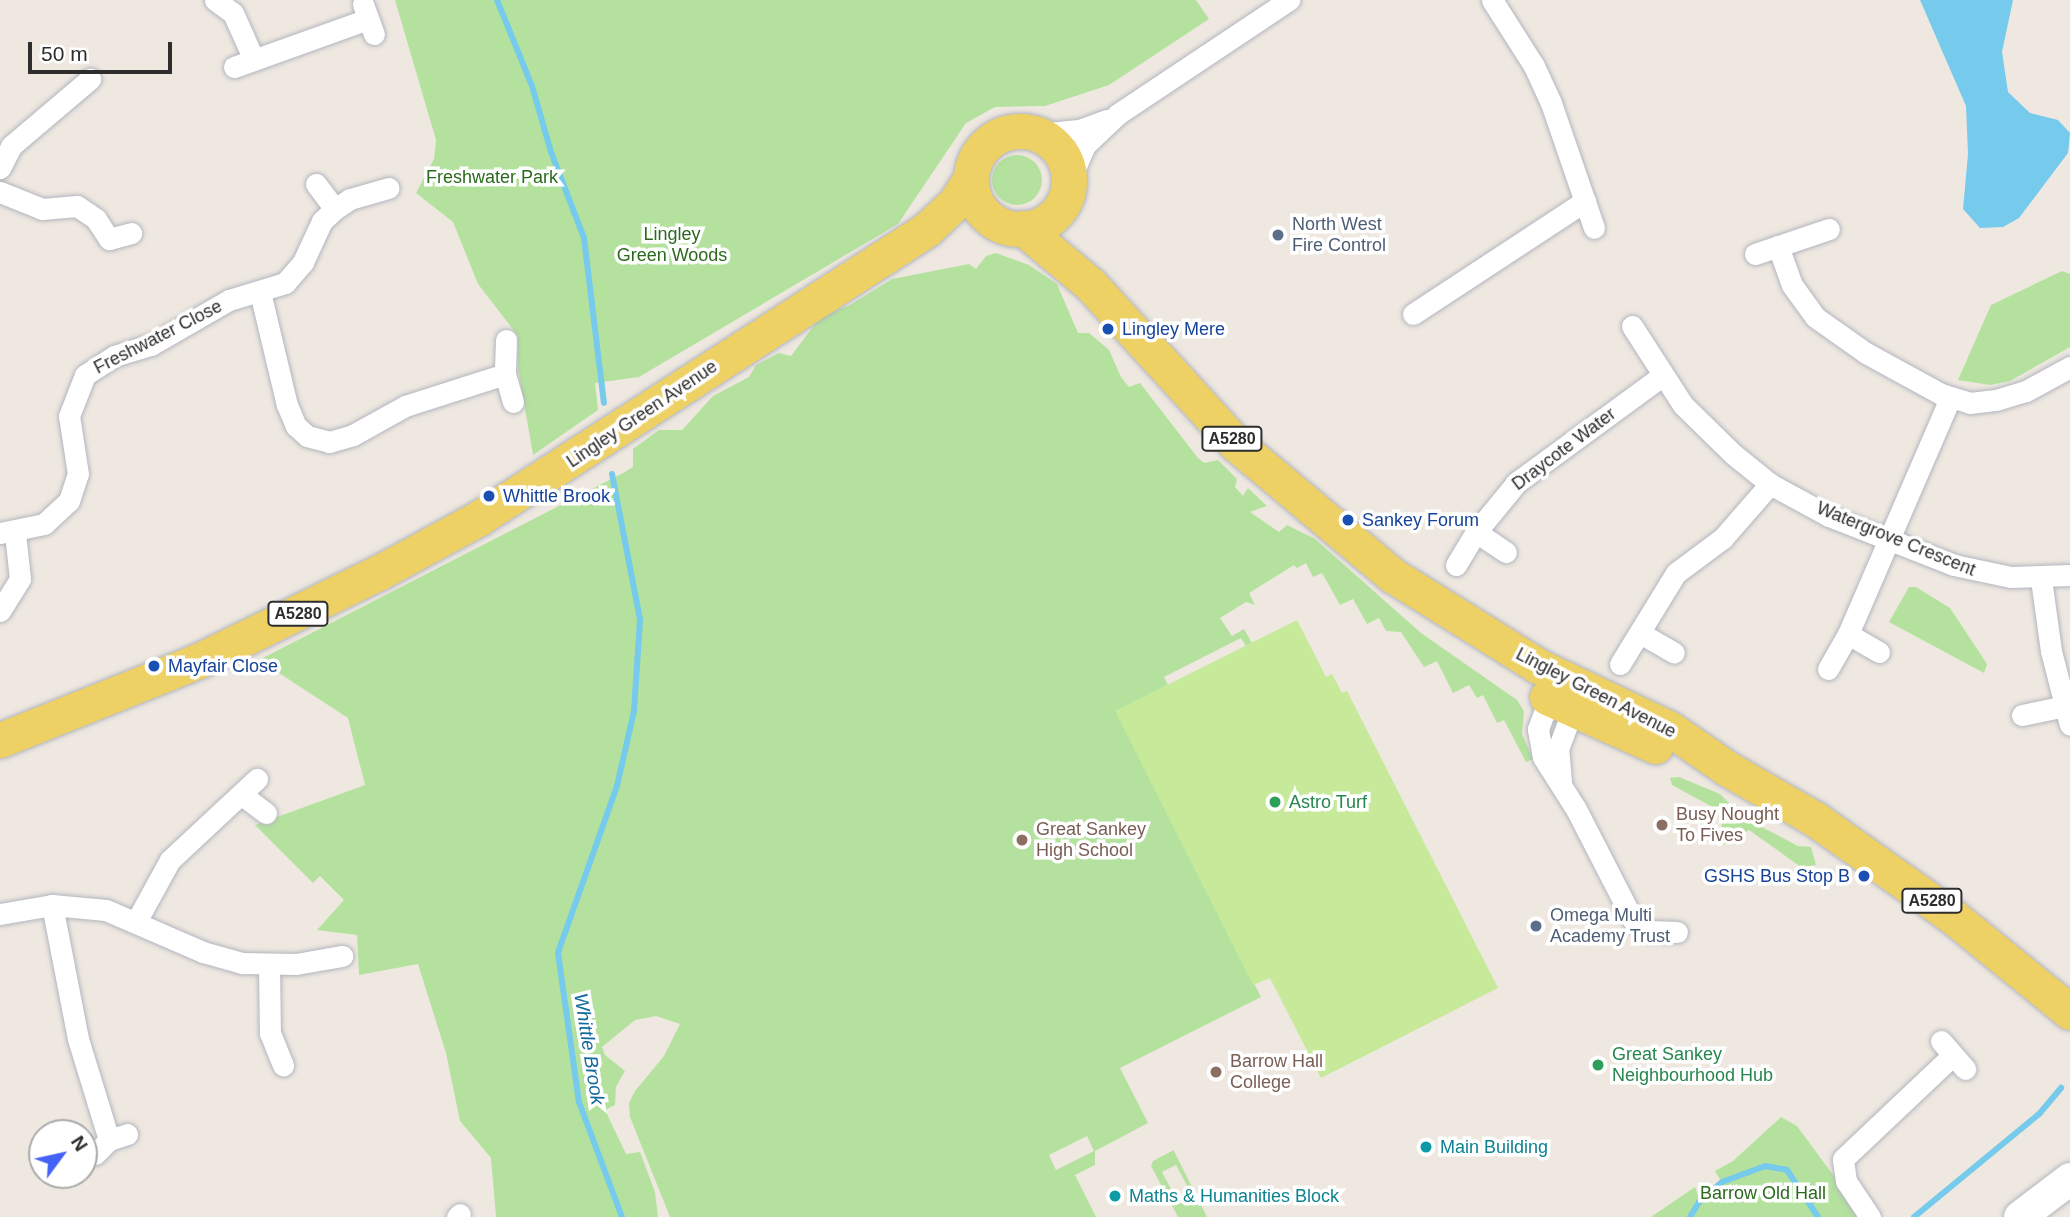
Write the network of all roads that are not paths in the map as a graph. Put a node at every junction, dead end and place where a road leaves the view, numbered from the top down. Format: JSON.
{"nodes":[{"id":1,"x":215,"y":0,"type":"edge"},
{"id":2,"x":1289,"y":0,"type":"edge"},
{"id":3,"x":1492,"y":0,"type":"edge"},
{"id":4,"x":367,"y":19,"type":"dead end"},
{"id":5,"x":254,"y":60,"type":"junction"},
{"id":6,"x":234,"y":67,"type":"dead end"},
{"id":7,"x":90,"y":79,"type":"dead end"},
{"id":8,"x":1118,"y":114,"type":"junction"},
{"id":9,"x":1038,"y":134,"type":"junction"},
{"id":10,"x":5,"y":142,"type":"edge"},
{"id":11,"x":0,"y":168,"type":"edge"},
{"id":12,"x":971,"y":178,"type":"junction"},
{"id":13,"x":316,"y":184,"type":"dead end"},
{"id":14,"x":388,"y":188,"type":"dead end"},
{"id":15,"x":0,"y":192,"type":"edge"},
{"id":16,"x":1066,"y":192,"type":"junction"},
{"id":17,"x":1585,"y":201,"type":"junction"},
{"id":18,"x":335,"y":209,"type":"junction"},
{"id":19,"x":1009,"y":225,"type":"junction"},
{"id":20,"x":1594,"y":228,"type":"dead end"},
{"id":21,"x":1829,"y":229,"type":"dead end"},
{"id":22,"x":131,"y":233,"type":"dead end"},
{"id":23,"x":1778,"y":246,"type":"junction"},
{"id":24,"x":895,"y":250,"type":"junction"},
{"id":25,"x":1755,"y":254,"type":"dead end"},
{"id":26,"x":1091,"y":285,"type":"junction"},
{"id":27,"x":260,"y":292,"type":"junction"},
{"id":28,"x":1413,"y":314,"type":"dead end"},
{"id":29,"x":1632,"y":326,"type":"dead end"},
{"id":30,"x":506,"y":341,"type":"dead end"},
{"id":31,"x":2069,"y":369,"type":"edge"},
{"id":32,"x":505,"y":374,"type":"junction"},
{"id":33,"x":1662,"y":376,"type":"junction"},
{"id":34,"x":1950,"y":398,"type":"junction"},
{"id":35,"x":513,"y":402,"type":"dead end"},
{"id":36,"x":1770,"y":484,"type":"junction"},
{"id":37,"x":8,"y":533,"type":"edge"},
{"id":38,"x":1476,"y":533,"type":"junction"},
{"id":39,"x":1890,"y":541,"type":"junction"},
{"id":40,"x":1506,"y":552,"type":"dead end"},
{"id":41,"x":1456,"y":565,"type":"dead end"},
{"id":42,"x":2070,"y":575,"type":"edge"},
{"id":43,"x":2041,"y":579,"type":"junction"},
{"id":44,"x":0,"y":611,"type":"edge"},
{"id":45,"x":1640,"y":633,"type":"junction"},
{"id":46,"x":1848,"y":634,"type":"junction"},
{"id":47,"x":1879,"y":652,"type":"dead end"},
{"id":48,"x":1674,"y":653,"type":"dead end"},
{"id":49,"x":1620,"y":664,"type":"dead end"},
{"id":50,"x":1828,"y":669,"type":"dead end"},
{"id":51,"x":1565,"y":694,"type":"junction"},
{"id":52,"x":2022,"y":715,"type":"dead end"},
{"id":53,"x":2068,"y":715,"type":"edge"},
{"id":54,"x":0,"y":740,"type":"edge"},
{"id":55,"x":257,"y":779,"type":"dead end"},
{"id":56,"x":242,"y":795,"type":"junction"},
{"id":57,"x":266,"y":813,"type":"dead end"},
{"id":58,"x":52,"y":905,"type":"junction"},
{"id":59,"x":0,"y":914,"type":"edge"},
{"id":60,"x":137,"y":920,"type":"junction"},
{"id":61,"x":1677,"y":932,"type":"dead end"},
{"id":62,"x":342,"y":956,"type":"dead end"},
{"id":63,"x":269,"y":965,"type":"junction"},
{"id":64,"x":2041,"y":992,"type":"junction"},
{"id":65,"x":2070,"y":1012,"type":"edge"},
{"id":66,"x":2070,"y":1028,"type":"edge"},
{"id":67,"x":1953,"y":1055,"type":"dead end"},
{"id":68,"x":287,"y":1068,"type":"dead end"},
{"id":69,"x":110,"y":1143,"type":"dead end"},
{"id":70,"x":2070,"y":1162,"type":"edge"},
{"id":71,"x":2058,"y":1188,"type":"edge"},
{"id":72,"x":1870,"y":1217,"type":"edge"},
{"id":73,"x":2020,"y":1217,"type":"edge"}],
"edges":[{"from":1,"to":5,"type":"street"},
{"from":2,"to":8,"type":"street"},
{"from":3,"to":17,"type":"street"},
{"from":4,"to":5,"type":"street"},
{"from":5,"to":6,"type":"street"},
{"from":7,"to":10,"type":"street"},
{"from":8,"to":9,"type":"street"},
{"from":8,"to":16,"type":"street"},
{"from":9,"to":12,"type":"main road","number":"A5280"},
{"from":9,"to":16,"type":"main road","number":"A5280"},
{"from":10,"to":11,"type":"street"},
{"from":12,"to":19,"type":"main road","number":"A5280"},
{"from":12,"to":24,"type":"main road","name":"Lingley Green Avenue","number":"A5280"},
{"from":13,"to":18,"type":"street"},
{"from":14,"to":18,"type":"street","name":"Freshwater Close"},
{"from":15,"to":22,"type":"street"},
{"from":16,"to":19,"type":"main road","number":"A5280"},
{"from":16,"to":26,"type":"main road","name":"Lingley Green Avenue","number":"A5280"},
{"from":17,"to":20,"type":"street"},
{"from":17,"to":28,"type":"street"},
{"from":18,"to":27,"type":"street","name":"Freshwater Close"},
{"from":19,"to":24,"type":"main road","name":"Lingley Green Avenue","number":"A5280"},
{"from":19,"to":26,"type":"main road","name":"Lingley Green Avenue","number":"A5280"},
{"from":21,"to":23,"type":"street"},
{"from":23,"to":25,"type":"street"},
{"from":23,"to":34,"type":"street"},
{"from":24,"to":54,"type":"main road","name":"Lingley Green Avenue","number":"A5280"},
{"from":26,"to":51,"type":"main road","name":"Lingley Green Avenue","number":"A5280"},
{"from":27,"to":32,"type":"street"},
{"from":27,"to":37,"type":"street","name":"Freshwater Close"},
{"from":29,"to":33,"type":"street","name":"Watergrove Crescent"},
{"from":30,"to":32,"type":"street"},
{"from":31,"to":34,"type":"street"},
{"from":32,"to":35,"type":"street"},
{"from":33,"to":36,"type":"street","name":"Watergrove Crescent"},
{"from":33,"to":38,"type":"street","name":"Draycote Water"},
{"from":34,"to":39,"type":"street"},
{"from":36,"to":39,"type":"street","name":"Watergrove Crescent"},
{"from":36,"to":45,"type":"street"},
{"from":37,"to":44,"type":"street","name":"Freshwater Close"},
{"from":38,"to":40,"type":"street"},
{"from":38,"to":41,"type":"street","name":"Draycote Water"},
{"from":39,"to":43,"type":"street","name":"Watergrove Crescent"},
{"from":39,"to":46,"type":"street"},
{"from":42,"to":43,"type":"street","name":"Watergrove Crescent"},
{"from":43,"to":53,"type":"street"},
{"from":45,"to":48,"type":"street"},
{"from":45,"to":49,"type":"street"},
{"from":46,"to":47,"type":"street"},
{"from":46,"to":50,"type":"street"},
{"from":51,"to":61,"type":"street"},
{"from":51,"to":64,"type":"main road","name":"Lingley Green Avenue","number":"A5280"},
{"from":52,"to":53,"type":"street"},
{"from":55,"to":56,"type":"street"},
{"from":56,"to":57,"type":"street"},
{"from":56,"to":60,"type":"street"},
{"from":58,"to":59,"type":"street"},
{"from":58,"to":60,"type":"street"},
{"from":58,"to":69,"type":"street"},
{"from":60,"to":63,"type":"street"},
{"from":62,"to":63,"type":"street"},
{"from":63,"to":68,"type":"street"},
{"from":64,"to":65,"type":"main road","name":"Lingley Green Avenue","number":"A5280"},
{"from":64,"to":66,"type":"main road","name":"Lingley Green Avenue","number":"A5280"},
{"from":67,"to":72,"type":"street"},
{"from":70,"to":71,"type":"street"},
{"from":71,"to":73,"type":"street"}]}
